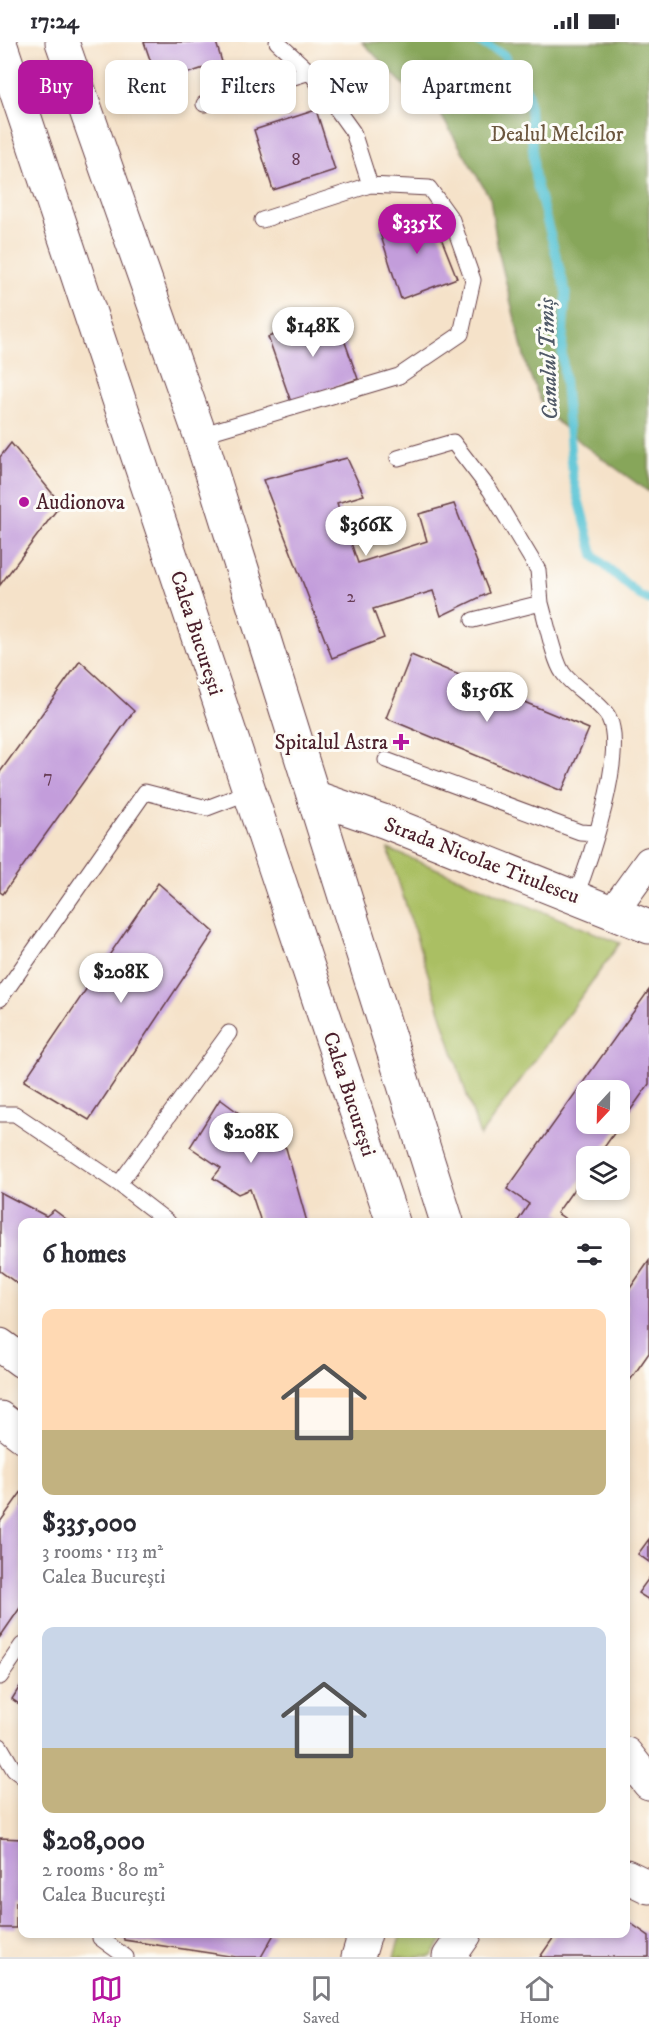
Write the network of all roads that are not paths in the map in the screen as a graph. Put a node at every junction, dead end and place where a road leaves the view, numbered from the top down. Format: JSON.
{"nodes":[{"id":1,"x":63,"y":42,"type":"edge"},
{"id":2,"x":277,"y":42,"type":"edge"},
{"id":3,"x":0,"y":43,"type":"edge"},
{"id":4,"x":308,"y":70,"type":"edge"},
{"id":5,"x":340,"y":114,"type":"edge"},
{"id":6,"x":370,"y":185,"type":"junction"},
{"id":7,"x":262,"y":220,"type":"dead end"},
{"id":8,"x":201,"y":435,"type":"junction"},
{"id":9,"x":399,"y":458,"type":"dead end"},
{"id":10,"x":541,"y":603,"type":"junction"},
{"id":11,"x":473,"y":620,"type":"dead end"},
{"id":12,"x":387,"y":760,"type":"dead end"},
{"id":13,"x":249,"y":792,"type":"junction"},
{"id":14,"x":314,"y":797,"type":"junction"},
{"id":15,"x":597,"y":832,"type":"junction"},
{"id":16,"x":649,"y":862,"type":"edge"},
{"id":17,"x":575,"y":897,"type":"junction"},
{"id":18,"x":613,"y":912,"type":"junction"},
{"id":19,"x":649,"y":927,"type":"edge"},
{"id":20,"x":0,"y":999,"type":"edge"},
{"id":21,"x":229,"y":1033,"type":"dead end"},
{"id":22,"x":0,"y":1114,"type":"edge"},
{"id":23,"x":119,"y":1184,"type":"junction"},
{"id":24,"x":163,"y":1218,"type":"edge"},
{"id":25,"x":392,"y":1218,"type":"edge"},
{"id":26,"x":446,"y":1218,"type":"edge"},
{"id":27,"x":0,"y":1345,"type":"edge"},
{"id":28,"x":18,"y":1358,"type":"edge"},
{"id":29,"x":0,"y":1418,"type":"edge"},
{"id":30,"x":18,"y":1432,"type":"edge"},
{"id":31,"x":18,"y":1651,"type":"edge"},
{"id":32,"x":0,"y":1677,"type":"edge"},
{"id":33,"x":0,"y":1746,"type":"edge"},
{"id":34,"x":630,"y":1759,"type":"edge"},
{"id":35,"x":18,"y":1773,"type":"edge"},
{"id":36,"x":649,"y":1783,"type":"edge"},
{"id":37,"x":630,"y":1878,"type":"edge"},
{"id":38,"x":649,"y":1887,"type":"edge"},
{"id":39,"x":100,"y":1938,"type":"edge"},
{"id":40,"x":364,"y":1938,"type":"edge"},
{"id":41,"x":462,"y":1938,"type":"edge"},
{"id":42,"x":126,"y":1957,"type":"edge"},
{"id":43,"x":358,"y":1957,"type":"edge"},
{"id":44,"x":449,"y":1957,"type":"edge"}],
"edges":[{"from":1,"to":8,"type":"main road"},
{"from":2,"to":4,"type":"lane"},
{"from":3,"to":13,"type":"main road","name":"Calea București"},
{"from":5,"to":6,"type":"lane"},
{"from":6,"to":7,"type":"lane"},
{"from":6,"to":8,"type":"lane"},
{"from":8,"to":14,"type":"main road"},
{"from":9,"to":10,"type":"lane"},
{"from":10,"to":11,"type":"lane"},
{"from":10,"to":15,"type":"lane"},
{"from":12,"to":15,"type":"lane"},
{"from":13,"to":20,"type":"lane"},
{"from":13,"to":25,"type":"main road","name":"Calea București"},
{"from":14,"to":17,"type":"main road","name":"Strada Nicolae Titulescu"},
{"from":14,"to":26,"type":"main road"},
{"from":15,"to":17,"type":"lane"},
{"from":16,"to":18,"type":"street"},
{"from":17,"to":18,"type":"main road","name":"Strada Nicolae Titulescu"},
{"from":18,"to":19,"type":"main road","name":"Strada Nicolae Titulescu"},
{"from":21,"to":23,"type":"lane"},
{"from":22,"to":23,"type":"lane"},
{"from":23,"to":24,"type":"lane"},
{"from":27,"to":28,"type":"main road"},
{"from":29,"to":30,"type":"main road"},
{"from":31,"to":32,"type":"lane"},
{"from":33,"to":35,"type":"lane"},
{"from":34,"to":36,"type":"main road"},
{"from":37,"to":38,"type":"main road"},
{"from":39,"to":42,"type":"lane"},
{"from":40,"to":43,"type":"main road"},
{"from":41,"to":44,"type":"main road"}]}
